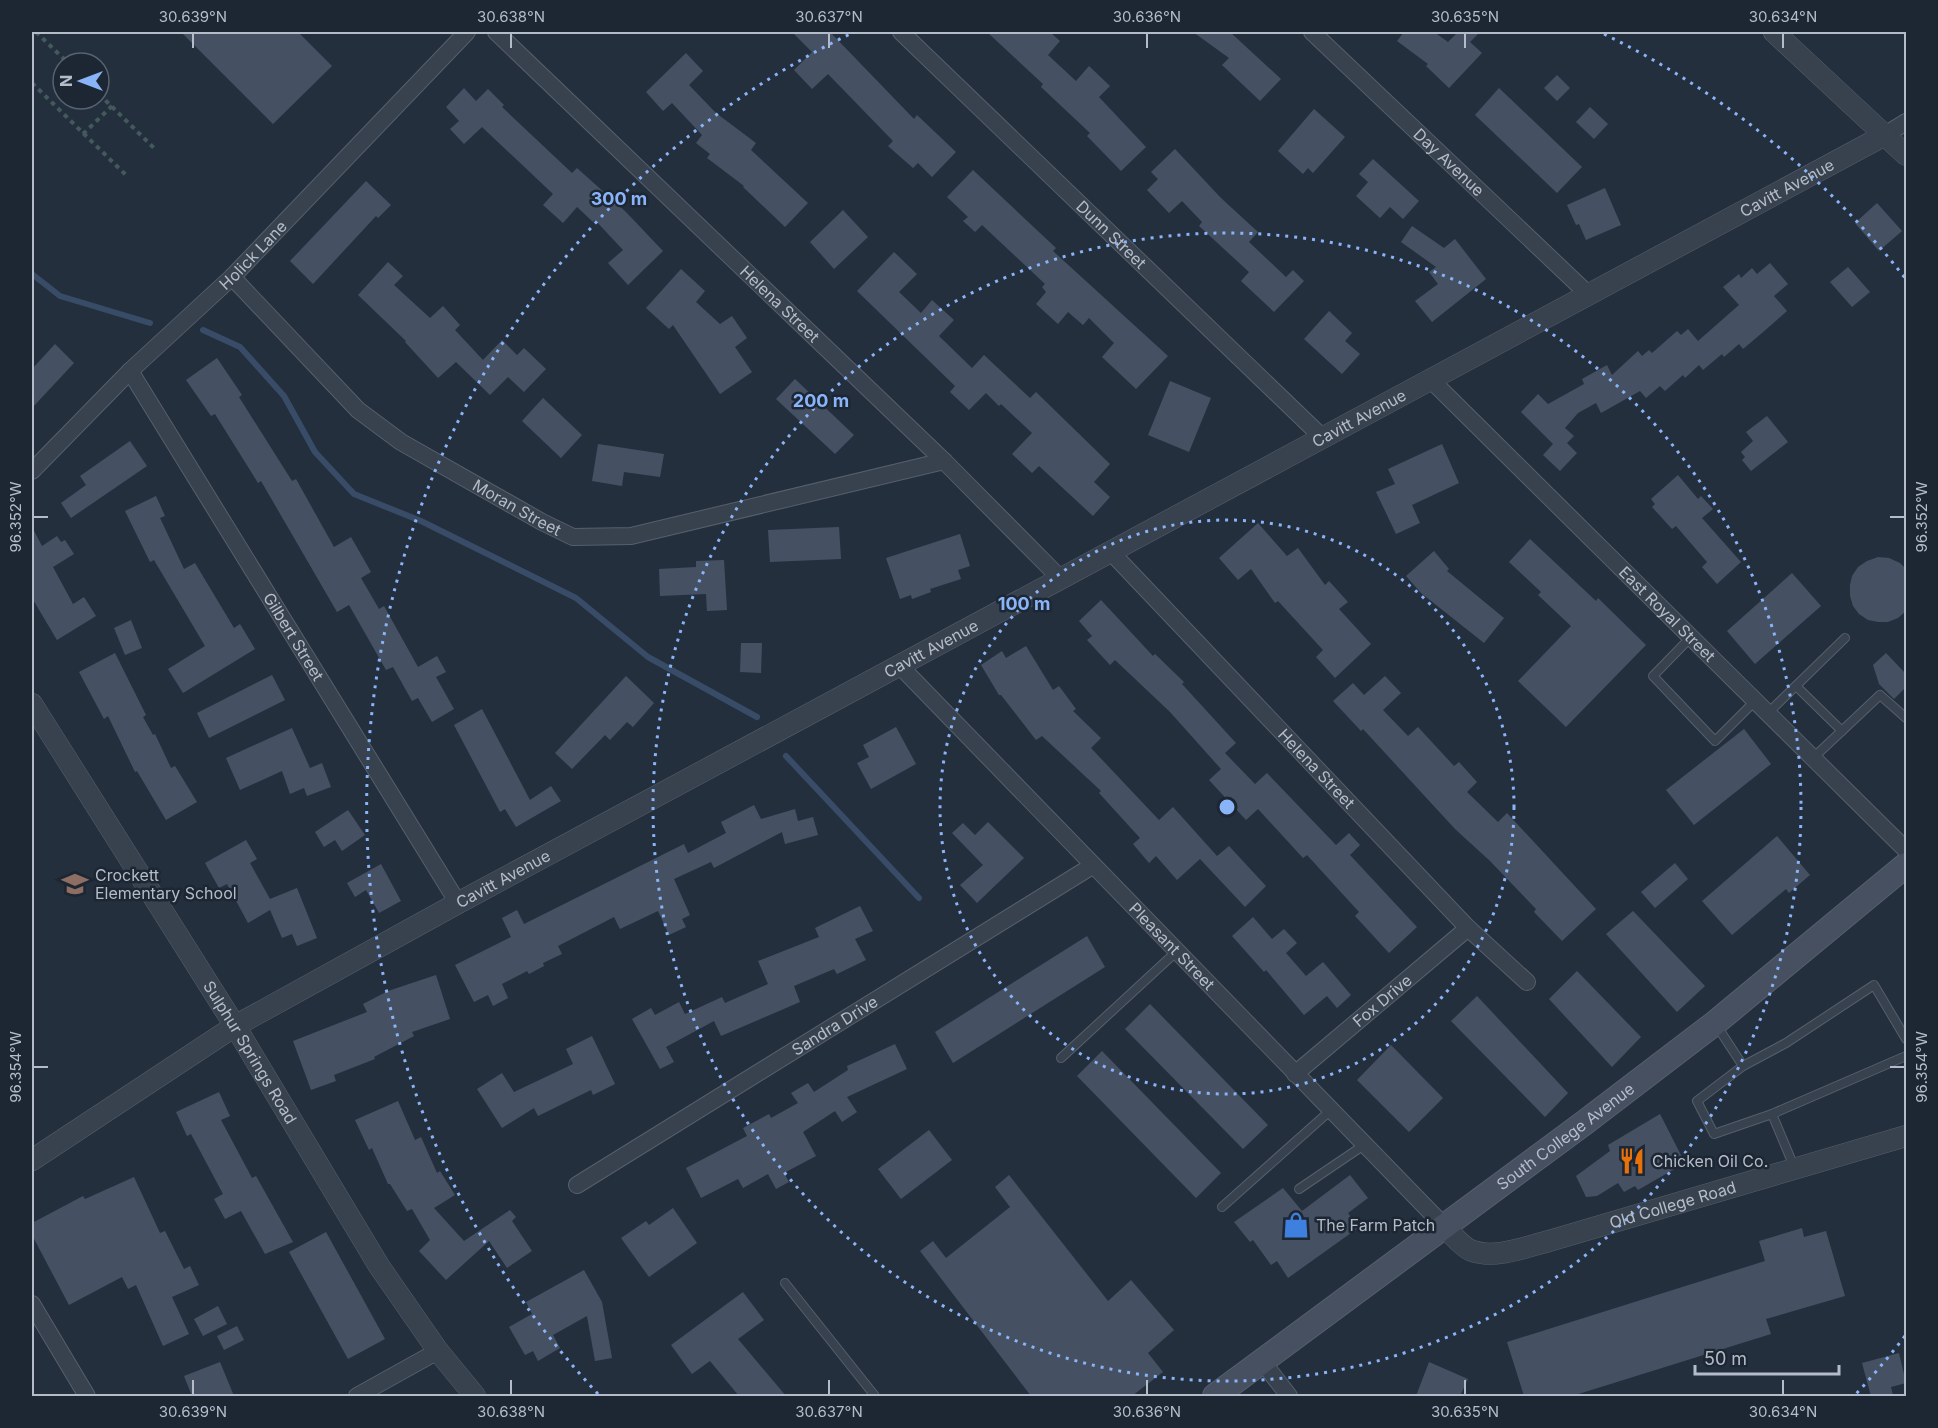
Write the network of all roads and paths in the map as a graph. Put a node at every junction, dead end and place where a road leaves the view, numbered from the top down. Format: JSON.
{"nodes":[{"id":1,"x":36,"y":32,"type":"edge"},
{"id":2,"x":467,"y":32,"type":"edge"},
{"id":3,"x":496,"y":32,"type":"edge"},
{"id":4,"x":901,"y":32,"type":"edge"},
{"id":5,"x":1311,"y":32,"type":"edge"},
{"id":6,"x":1774,"y":32,"type":"edge"},
{"id":7,"x":56,"y":51,"type":"edge"},
{"id":8,"x":32,"y":83,"type":"edge"},
{"id":9,"x":112,"y":106,"type":"joint"},
{"id":10,"x":1906,"y":122,"type":"edge"},
{"id":11,"x":83,"y":134,"type":"junction"},
{"id":12,"x":1885,"y":135,"type":"junction"},
{"id":13,"x":155,"y":149,"type":"dead end"},
{"id":14,"x":1906,"y":155,"type":"edge"},
{"id":15,"x":128,"y":177,"type":"dead end"},
{"id":16,"x":232,"y":277,"type":"junction"},
{"id":17,"x":1588,"y":294,"type":"junction"},
{"id":18,"x":130,"y":371,"type":"junction"},
{"id":19,"x":1430,"y":379,"type":"junction"},
{"id":20,"x":1322,"y":437,"type":"junction"},
{"id":21,"x":944,"y":461,"type":"junction"},
{"id":22,"x":32,"y":471,"type":"edge"},
{"id":23,"x":1110,"y":551,"type":"junction"},
{"id":24,"x":1060,"y":578,"type":"junction"},
{"id":25,"x":1691,"y":637,"type":"junction"},
{"id":26,"x":1845,"y":638,"type":"dead end"},
{"id":27,"x":899,"y":666,"type":"junction"},
{"id":28,"x":1796,"y":686,"type":"junction"},
{"id":29,"x":1755,"y":701,"type":"junction"},
{"id":30,"x":32,"y":704,"type":"edge"},
{"id":31,"x":1768,"y":713,"type":"junction"},
{"id":32,"x":1906,"y":718,"type":"edge"},
{"id":33,"x":1842,"y":731,"type":"junction"},
{"id":34,"x":1813,"y":758,"type":"junction"},
{"id":35,"x":1906,"y":850,"type":"edge"},
{"id":36,"x":1906,"y":865,"type":"edge"},
{"id":37,"x":1092,"y":866,"type":"junction"},
{"id":38,"x":458,"y":903,"type":"junction"},
{"id":39,"x":1468,"y":928,"type":"junction"},
{"id":40,"x":1176,"y":952,"type":"junction"},
{"id":41,"x":1527,"y":982,"type":"dead end"},
{"id":42,"x":1715,"y":1023,"type":"junction"},
{"id":43,"x":235,"y":1026,"type":"junction"},
{"id":44,"x":1906,"y":1039,"type":"edge"},
{"id":45,"x":1906,"y":1056,"type":"edge"},
{"id":46,"x":1061,"y":1058,"type":"dead end"},
{"id":47,"x":1743,"y":1066,"type":"junction"},
{"id":48,"x":1295,"y":1074,"type":"junction"},
{"id":49,"x":1331,"y":1110,"type":"junction"},
{"id":50,"x":1772,"y":1114,"type":"junction"},
{"id":51,"x":1906,"y":1136,"type":"edge"},
{"id":52,"x":1364,"y":1145,"type":"junction"},
{"id":53,"x":32,"y":1160,"type":"edge"},
{"id":54,"x":1795,"y":1169,"type":"junction"},
{"id":55,"x":577,"y":1185,"type":"dead end"},
{"id":56,"x":1299,"y":1190,"type":"dead end"},
{"id":57,"x":1222,"y":1207,"type":"dead end"},
{"id":58,"x":1445,"y":1227,"type":"junction"},
{"id":59,"x":785,"y":1283,"type":"dead end"},
{"id":60,"x":32,"y":1304,"type":"edge"},
{"id":61,"x":438,"y":1351,"type":"junction"},
{"id":62,"x":1262,"y":1361,"type":"junction"},
{"id":63,"x":87,"y":1396,"type":"edge"},
{"id":64,"x":357,"y":1396,"type":"edge"},
{"id":65,"x":475,"y":1396,"type":"edge"},
{"id":66,"x":875,"y":1396,"type":"edge"},
{"id":67,"x":1215,"y":1396,"type":"edge"},
{"id":68,"x":1289,"y":1396,"type":"edge"}],
"edges":[{"from":1,"to":7,"type":"path"},
{"from":2,"to":16,"type":"street","name":"Holick Lane"},
{"from":3,"to":21,"type":"street","name":"Helena Street"},
{"from":4,"to":20,"type":"street","name":"Dunn Street"},
{"from":5,"to":17,"type":"street","name":"Day Avenue"},
{"from":6,"to":12,"type":"street"},
{"from":8,"to":11,"type":"path"},
{"from":9,"to":11,"type":"path"},
{"from":9,"to":13,"type":"path"},
{"from":10,"to":12,"type":"street","name":"Cavitt Avenue"},
{"from":11,"to":15,"type":"path"},
{"from":12,"to":14,"type":"street"},
{"from":12,"to":17,"type":"street","name":"Cavitt Avenue"},
{"from":16,"to":18,"type":"street","name":"Holick Lane"},
{"from":16,"to":21,"type":"street","name":"Moran Street"},
{"from":17,"to":19,"type":"street","name":"Cavitt Avenue"},
{"from":18,"to":22,"type":"street","name":"Holick Lane"},
{"from":18,"to":38,"type":"street","name":"Gilbert Street"},
{"from":19,"to":20,"type":"street","name":"Cavitt Avenue"},
{"from":19,"to":25,"type":"street","name":"East Royal Street"},
{"from":20,"to":23,"type":"street","name":"Cavitt Avenue"},
{"from":21,"to":24,"type":"street","name":"Helena Street"},
{"from":23,"to":24,"type":"street","name":"Cavitt Avenue"},
{"from":23,"to":39,"type":"street","name":"Helena Street"},
{"from":24,"to":27,"type":"street","name":"Cavitt Avenue"},
{"from":25,"to":29,"type":"street","name":"East Royal Street"},
{"from":25,"to":29,"type":"lane"},
{"from":26,"to":28,"type":"lane"},
{"from":27,"to":37,"type":"street","name":"Pleasant Street"},
{"from":27,"to":38,"type":"street","name":"Cavitt Avenue"},
{"from":28,"to":31,"type":"lane"},
{"from":28,"to":33,"type":"lane"},
{"from":29,"to":31,"type":"street","name":"East Royal Street"},
{"from":30,"to":43,"type":"street","name":"Sulphur Springs Road"},
{"from":31,"to":34,"type":"street","name":"East Royal Street"},
{"from":32,"to":33,"type":"lane"},
{"from":33,"to":34,"type":"lane"},
{"from":34,"to":35,"type":"street","name":"East Royal Street"},
{"from":36,"to":42,"type":"main road","name":"South College Avenue"},
{"from":37,"to":40,"type":"street","name":"Pleasant Street"},
{"from":37,"to":55,"type":"street","name":"Sandra Drive"},
{"from":38,"to":43,"type":"street","name":"Cavitt Avenue"},
{"from":39,"to":41,"type":"street","name":"Helena Street"},
{"from":39,"to":48,"type":"street","name":"Fox Drive"},
{"from":40,"to":46,"type":"lane"},
{"from":40,"to":48,"type":"street","name":"Pleasant Street"},
{"from":42,"to":47,"type":"lane"},
{"from":42,"to":58,"type":"main road","name":"South College Avenue"},
{"from":43,"to":53,"type":"street","name":"Cavitt Avenue"},
{"from":43,"to":61,"type":"street","name":"Sulphur Springs Road"},
{"from":44,"to":47,"type":"lane"},
{"from":45,"to":50,"type":"lane"},
{"from":47,"to":50,"type":"lane"},
{"from":48,"to":49,"type":"street","name":"Pleasant Street"},
{"from":49,"to":52,"type":"street","name":"Pleasant Street"},
{"from":49,"to":57,"type":"lane"},
{"from":50,"to":54,"type":"lane"},
{"from":51,"to":54,"type":"street","name":"Old College Road"},
{"from":52,"to":56,"type":"lane"},
{"from":52,"to":58,"type":"street","name":"Pleasant Street"},
{"from":54,"to":58,"type":"street","name":"Old College Road"},
{"from":58,"to":62,"type":"main road","name":"South College Avenue"},
{"from":59,"to":66,"type":"lane"},
{"from":60,"to":63,"type":"street"},
{"from":61,"to":64,"type":"street"},
{"from":61,"to":65,"type":"street","name":"Sulphur Springs Road"},
{"from":62,"to":67,"type":"main road","name":"South College Avenue"},
{"from":62,"to":68,"type":"street"}]}
